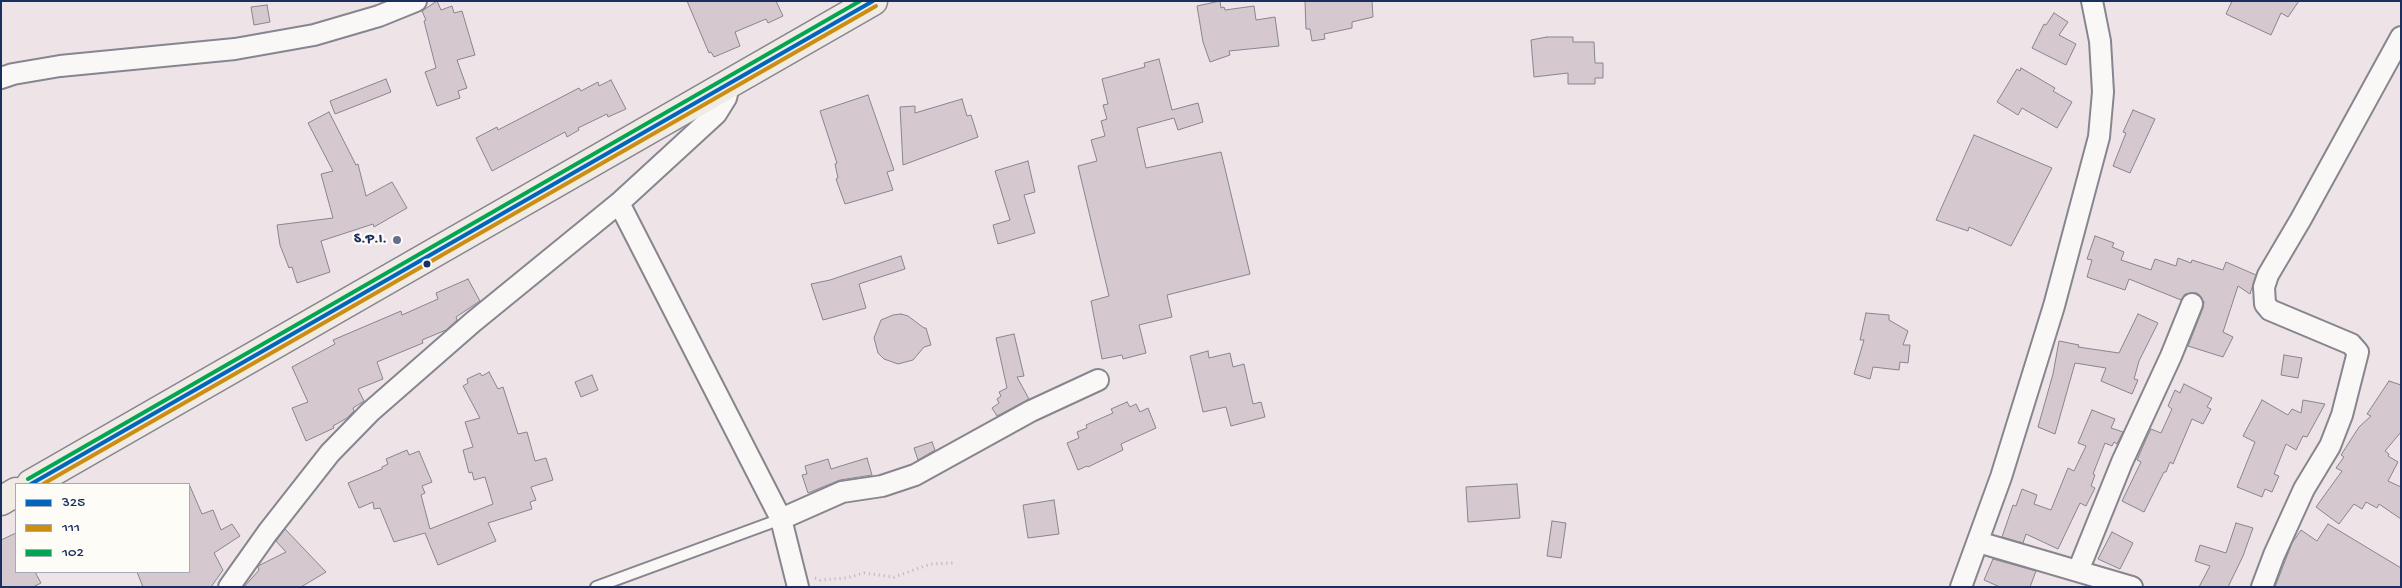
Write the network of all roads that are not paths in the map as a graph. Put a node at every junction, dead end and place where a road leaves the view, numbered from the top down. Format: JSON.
{"nodes":[{"id":1,"x":416,"y":1,"type":"edge"},
{"id":2,"x":873,"y":1,"type":"edge"},
{"id":3,"x":2092,"y":1,"type":"edge"},
{"id":4,"x":2401,"y":37,"type":"edge"},
{"id":5,"x":1,"y":78,"type":"edge"},
{"id":6,"x":730,"y":83,"type":"junction"},
{"id":7,"x":619,"y":203,"type":"junction"},
{"id":8,"x":2192,"y":304,"type":"dead end"},
{"id":9,"x":1098,"y":380,"type":"dead end"},
{"id":10,"x":32,"y":483,"type":"edge"},
{"id":11,"x":15,"y":493,"type":"edge"},
{"id":12,"x":1,"y":501,"type":"edge"},
{"id":13,"x":781,"y":519,"type":"junction"},
{"id":14,"x":1978,"y":542,"type":"junction"},
{"id":15,"x":2078,"y":570,"type":"junction"},
{"id":16,"x":797,"y":579,"type":"edge"},
{"id":17,"x":229,"y":587,"type":"edge"},
{"id":18,"x":596,"y":587,"type":"edge"},
{"id":19,"x":1961,"y":587,"type":"edge"},
{"id":20,"x":2132,"y":587,"type":"edge"},
{"id":21,"x":2262,"y":587,"type":"edge"}],
"edges":[{"from":1,"to":5,"type":"street"},
{"from":2,"to":6,"type":"highway"},
{"from":3,"to":14,"type":"street"},
{"from":4,"to":21,"type":"street"},
{"from":6,"to":7,"type":"street"},
{"from":6,"to":10,"type":"highway"},
{"from":7,"to":13,"type":"street"},
{"from":7,"to":17,"type":"street"},
{"from":8,"to":15,"type":"street"},
{"from":9,"to":13,"type":"street"},
{"from":11,"to":12,"type":"highway"},
{"from":13,"to":16,"type":"street"},
{"from":13,"to":18,"type":"lane"},
{"from":14,"to":15,"type":"street"},
{"from":14,"to":19,"type":"street"},
{"from":15,"to":20,"type":"street"}]}
